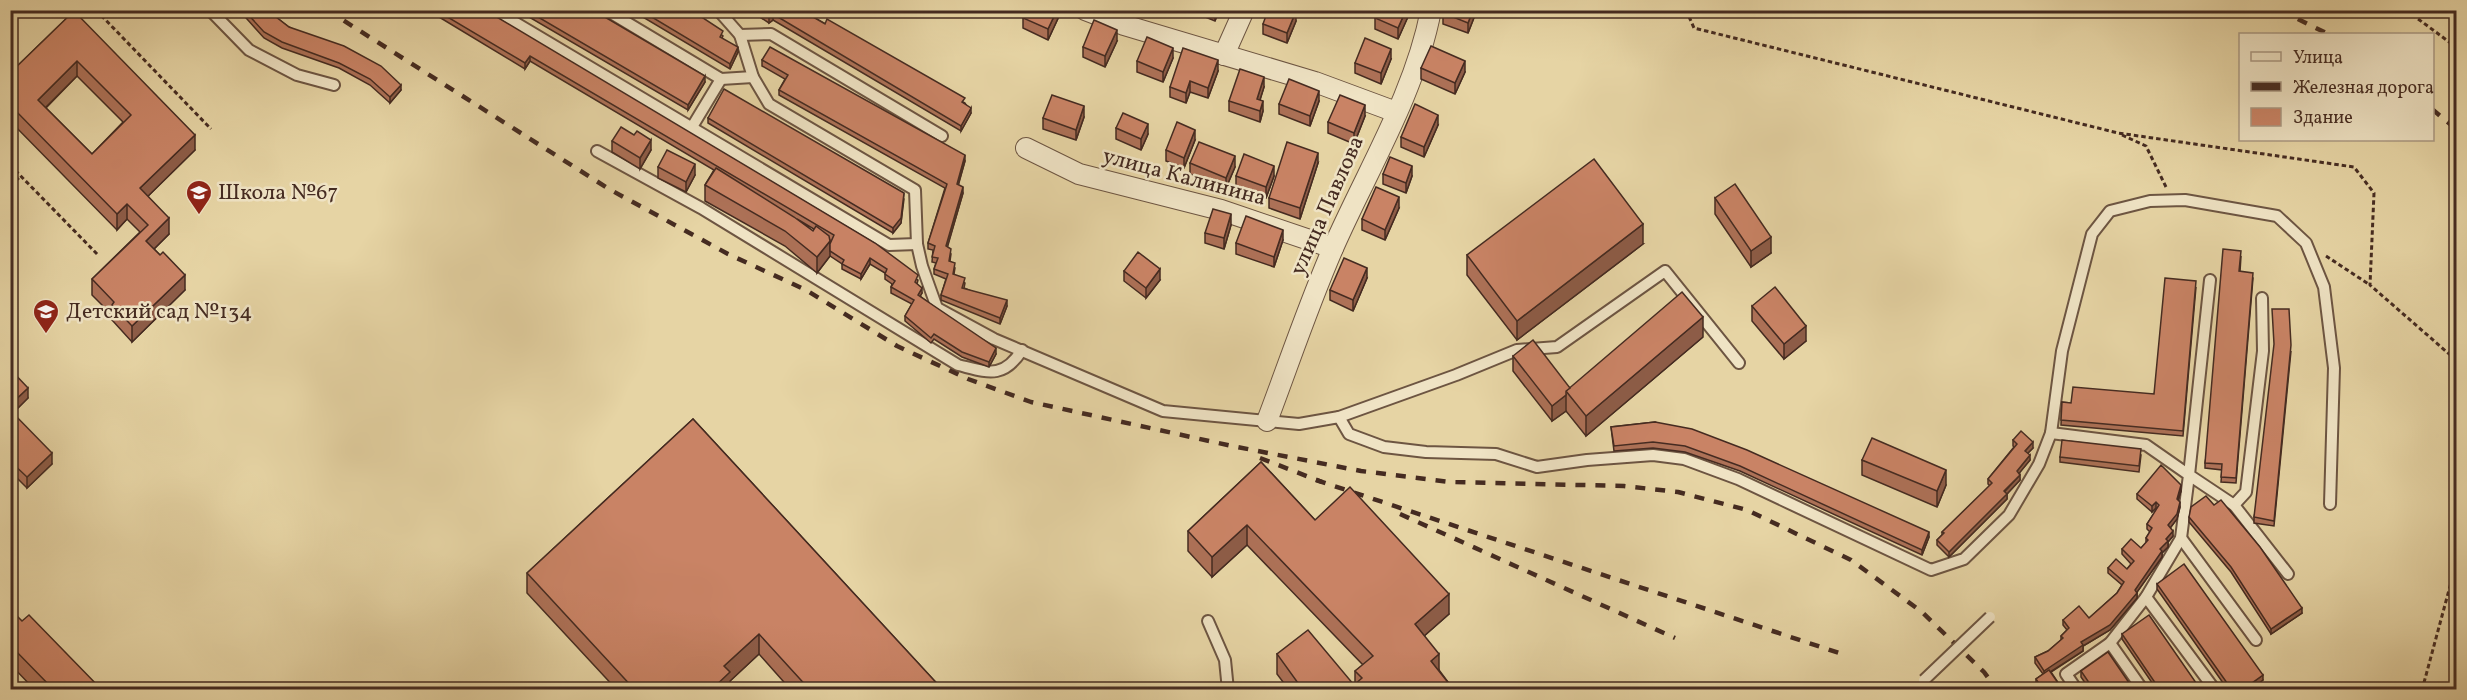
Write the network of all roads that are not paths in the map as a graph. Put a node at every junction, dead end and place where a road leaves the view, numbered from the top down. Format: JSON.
{"nodes":[{"id":1,"x":210,"y":10,"type":"edge"},
{"id":2,"x":494,"y":10,"type":"edge"},
{"id":3,"x":606,"y":10,"type":"edge"},
{"id":4,"x":718,"y":10,"type":"edge"},
{"id":5,"x":1085,"y":10,"type":"edge"},
{"id":6,"x":1244,"y":10,"type":"edge"},
{"id":7,"x":1431,"y":10,"type":"edge"},
{"id":8,"x":740,"y":35,"type":"junction"},
{"id":9,"x":1224,"y":55,"type":"junction"},
{"id":10,"x":753,"y":77,"type":"junction"},
{"id":11,"x":721,"y":79,"type":"junction"},
{"id":12,"x":334,"y":85,"type":"dead end"},
{"id":13,"x":1396,"y":112,"type":"junction"},
{"id":14,"x":692,"y":127,"type":"junction"},
{"id":15,"x":942,"y":136,"type":"dead end"},
{"id":16,"x":1026,"y":147,"type":"dead end"},
{"id":17,"x":597,"y":151,"type":"dead end"},
{"id":18,"x":917,"y":244,"type":"junction"},
{"id":19,"x":1333,"y":248,"type":"junction"},
{"id":20,"x":2210,"y":280,"type":"dead end"},
{"id":21,"x":2262,"y":298,"type":"dead end"},
{"id":22,"x":1022,"y":350,"type":"junction"},
{"id":23,"x":1739,"y":363,"type":"dead end"},
{"id":24,"x":1339,"y":417,"type":"junction"},
{"id":25,"x":1268,"y":421,"type":"junction"},
{"id":26,"x":2051,"y":433,"type":"junction"},
{"id":27,"x":2189,"y":475,"type":"junction"},
{"id":28,"x":2330,"y":504,"type":"dead end"},
{"id":29,"x":2234,"y":505,"type":"junction"},
{"id":30,"x":2181,"y":538,"type":"junction"},
{"id":31,"x":2288,"y":574,"type":"dead end"},
{"id":32,"x":2146,"y":597,"type":"junction"},
{"id":33,"x":1990,"y":617,"type":"dead end"},
{"id":34,"x":1208,"y":621,"type":"dead end"},
{"id":35,"x":2256,"y":640,"type":"dead end"},
{"id":36,"x":2110,"y":643,"type":"junction"},
{"id":37,"x":1924,"y":680,"type":"dead end"},
{"id":38,"x":1228,"y":690,"type":"edge"},
{"id":39,"x":2077,"y":690,"type":"edge"},
{"id":40,"x":2143,"y":690,"type":"edge"},
{"id":41,"x":2215,"y":690,"type":"edge"}],
"edges":[{"from":1,"to":12,"type":"lane"},
{"from":2,"to":14,"type":"lane"},
{"from":3,"to":11,"type":"lane"},
{"from":4,"to":8,"type":"lane"},
{"from":5,"to":9,"type":"street"},
{"from":6,"to":9,"type":"street"},
{"from":7,"to":13,"type":"street","name":"улица Павлова"},
{"from":8,"to":10,"type":"lane"},
{"from":8,"to":15,"type":"lane"},
{"from":9,"to":13,"type":"street"},
{"from":10,"to":11,"type":"lane"},
{"from":10,"to":18,"type":"lane"},
{"from":11,"to":14,"type":"lane"},
{"from":13,"to":19,"type":"street","name":"улица Павлова"},
{"from":14,"to":18,"type":"lane"},
{"from":16,"to":19,"type":"street","name":"улица Калинина"},
{"from":17,"to":22,"type":"lane"},
{"from":18,"to":22,"type":"lane"},
{"from":19,"to":25,"type":"street","name":"улица Павлова"},
{"from":20,"to":27,"type":"lane"},
{"from":21,"to":29,"type":"lane"},
{"from":22,"to":25,"type":"lane"},
{"from":23,"to":24,"type":"lane"},
{"from":24,"to":25,"type":"lane"},
{"from":24,"to":26,"type":"lane"},
{"from":26,"to":27,"type":"lane"},
{"from":26,"to":28,"type":"lane"},
{"from":27,"to":29,"type":"lane"},
{"from":27,"to":30,"type":"lane"},
{"from":29,"to":31,"type":"lane"},
{"from":30,"to":32,"type":"lane"},
{"from":30,"to":35,"type":"lane"},
{"from":32,"to":36,"type":"lane"},
{"from":32,"to":41,"type":"lane"},
{"from":33,"to":37,"type":"lane","bridge":true},
{"from":34,"to":38,"type":"lane"},
{"from":36,"to":39,"type":"lane"},
{"from":36,"to":40,"type":"lane"}]}
